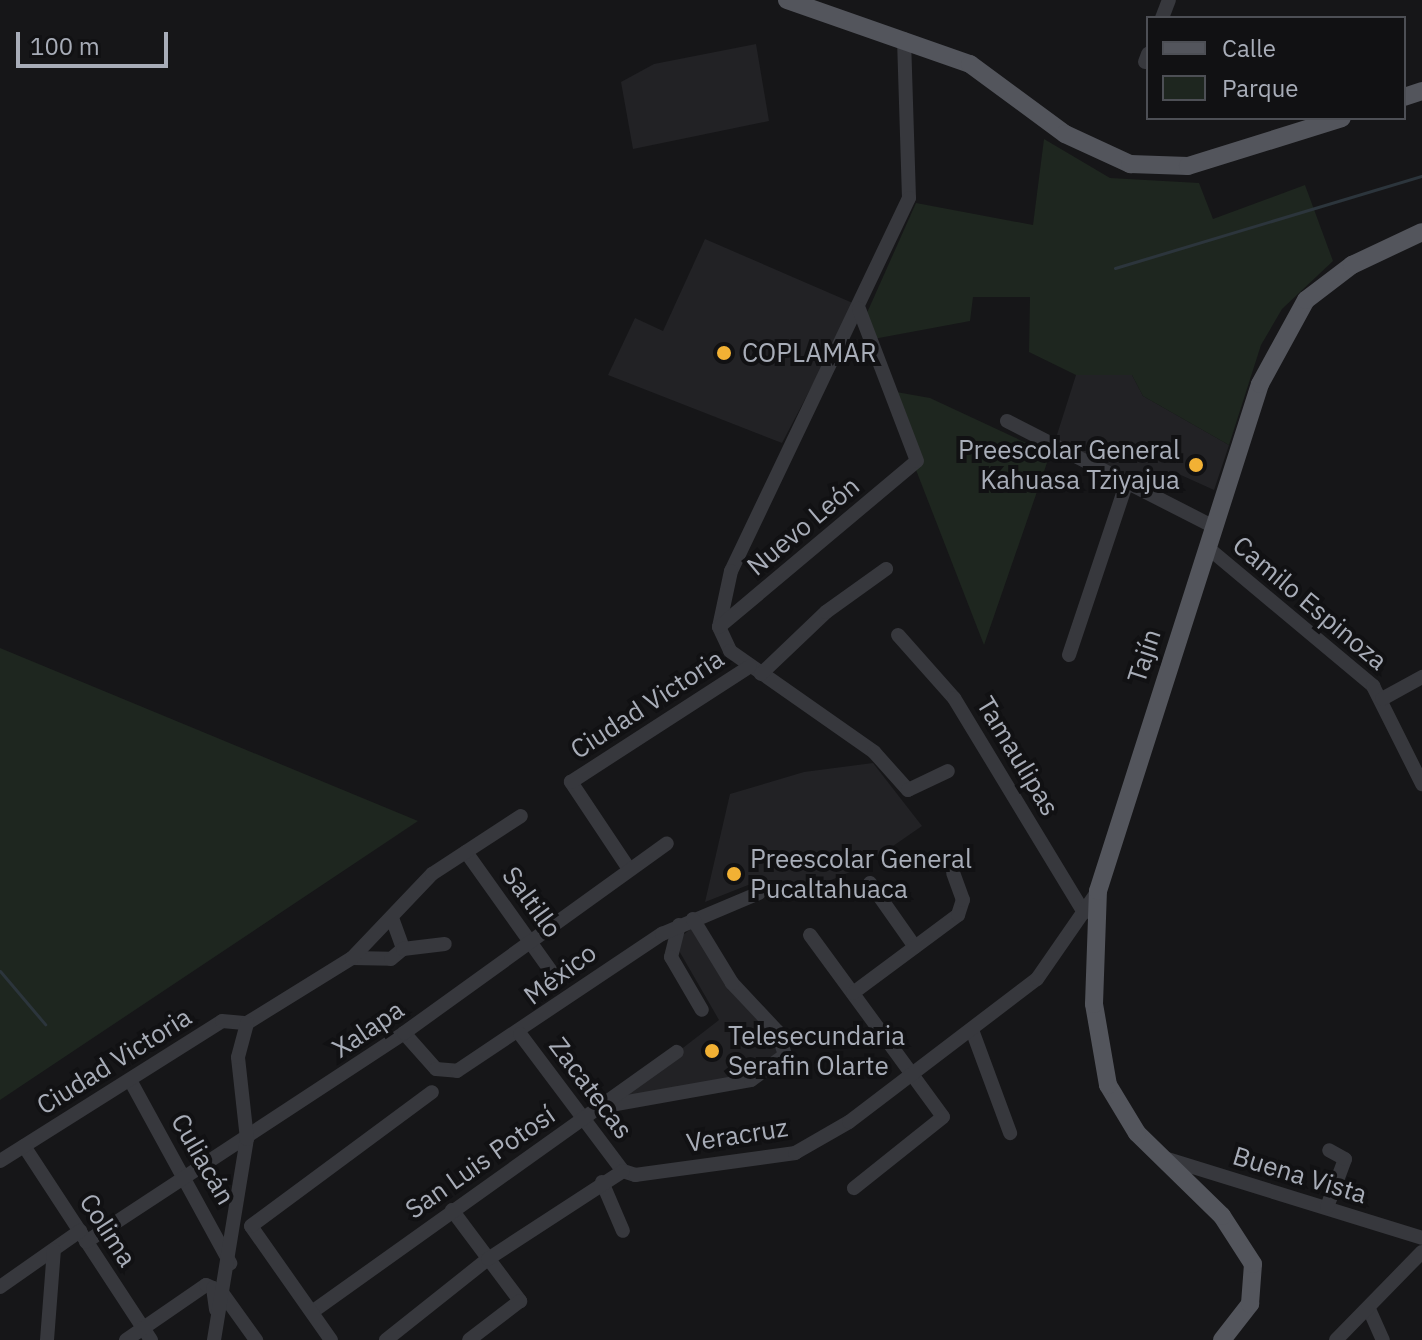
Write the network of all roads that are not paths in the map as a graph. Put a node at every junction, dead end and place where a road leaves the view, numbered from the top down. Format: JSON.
{"nodes":[{"id":1,"x":787,"y":0,"type":"edge"},
{"id":2,"x":904,"y":39,"type":"junction"},
{"id":3,"x":1336,"y":120,"type":"edge"},
{"id":4,"x":1422,"y":232,"type":"edge"},
{"id":5,"x":859,"y":309,"type":"junction"},
{"id":6,"x":1007,"y":421,"type":"dead end"},
{"id":7,"x":1126,"y":485,"type":"junction"},
{"id":8,"x":1214,"y":527,"type":"junction"},
{"id":9,"x":1207,"y":547,"type":"junction"},
{"id":10,"x":886,"y":569,"type":"dead end"},
{"id":11,"x":719,"y":627,"type":"junction"},
{"id":12,"x":898,"y":635,"type":"dead end"},
{"id":13,"x":1069,"y":655,"type":"dead end"},
{"id":14,"x":755,"y":670,"type":"junction"},
{"id":15,"x":1422,"y":677,"type":"edge"},
{"id":16,"x":1382,"y":699,"type":"junction"},
{"id":17,"x":948,"y":771,"type":"dead end"},
{"id":18,"x":1422,"y":784,"type":"edge"},
{"id":19,"x":521,"y":816,"type":"dead end"},
{"id":20,"x":667,"y":843,"type":"dead end"},
{"id":21,"x":466,"y":852,"type":"junction"},
{"id":22,"x":629,"y":869,"type":"junction"},
{"id":23,"x":953,"y":873,"type":"dead end"},
{"id":24,"x":870,"y":883,"type":"dead end"},
{"id":25,"x":1098,"y":891,"type":"junction"},
{"id":26,"x":759,"y":893,"type":"dead end"},
{"id":27,"x":1084,"y":913,"type":"junction"},
{"id":28,"x":392,"y":918,"type":"junction"},
{"id":29,"x":686,"y":922,"type":"junction"},
{"id":30,"x":810,"y":935,"type":"dead end"},
{"id":31,"x":532,"y":943,"type":"junction"},
{"id":32,"x":445,"y":944,"type":"dead end"},
{"id":33,"x":915,"y":947,"type":"junction"},
{"id":34,"x":403,"y":949,"type":"junction"},
{"id":35,"x":352,"y":958,"type":"junction"},
{"id":36,"x":558,"y":981,"type":"dead end"},
{"id":37,"x":853,"y":993,"type":"junction"},
{"id":38,"x":702,"y":1010,"type":"dead end"},
{"id":39,"x":247,"y":1023,"type":"junction"},
{"id":40,"x":972,"y":1030,"type":"junction"},
{"id":41,"x":404,"y":1033,"type":"junction"},
{"id":42,"x":520,"y":1034,"type":"junction"},
{"id":43,"x":677,"y":1052,"type":"dead end"},
{"id":44,"x":911,"y":1074,"type":"junction"},
{"id":45,"x":130,"y":1080,"type":"junction"},
{"id":46,"x":432,"y":1092,"type":"dead end"},
{"id":47,"x":602,"y":1106,"type":"junction"},
{"id":48,"x":584,"y":1118,"type":"junction"},
{"id":49,"x":1010,"y":1133,"type":"dead end"},
{"id":50,"x":247,"y":1139,"type":"junction"},
{"id":51,"x":24,"y":1146,"type":"junction"},
{"id":52,"x":1329,"y":1150,"type":"dead end"},
{"id":53,"x":1164,"y":1158,"type":"junction"},
{"id":54,"x":0,"y":1161,"type":"edge"},
{"id":55,"x":623,"y":1171,"type":"junction"},
{"id":56,"x":185,"y":1176,"type":"junction"},
{"id":57,"x":602,"y":1182,"type":"junction"},
{"id":58,"x":854,"y":1188,"type":"dead end"},
{"id":59,"x":1327,"y":1207,"type":"junction"},
{"id":60,"x":452,"y":1210,"type":"junction"},
{"id":61,"x":623,"y":1231,"type":"dead end"},
{"id":62,"x":83,"y":1236,"type":"junction"},
{"id":63,"x":1422,"y":1238,"type":"edge"},
{"id":64,"x":54,"y":1250,"type":"junction"},
{"id":65,"x":488,"y":1259,"type":"junction"},
{"id":66,"x":1420,"y":1260,"type":"edge"},
{"id":67,"x":230,"y":1263,"type":"junction"},
{"id":68,"x":0,"y":1287,"type":"edge"},
{"id":69,"x":223,"y":1294,"type":"junction"},
{"id":70,"x":1369,"y":1309,"type":"junction"},
{"id":71,"x":312,"y":1312,"type":"junction"},
{"id":72,"x":217,"y":1317,"type":"junction"},
{"id":73,"x":147,"y":1334,"type":"edge"},
{"id":74,"x":47,"y":1340,"type":"edge"},
{"id":75,"x":126,"y":1340,"type":"edge"},
{"id":76,"x":214,"y":1340,"type":"edge"},
{"id":77,"x":256,"y":1340,"type":"edge"},
{"id":78,"x":331,"y":1340,"type":"edge"},
{"id":79,"x":386,"y":1340,"type":"edge"},
{"id":80,"x":469,"y":1340,"type":"edge"},
{"id":81,"x":1222,"y":1340,"type":"edge"},
{"id":82,"x":1336,"y":1340,"type":"edge"},
{"id":83,"x":1383,"y":1340,"type":"edge"}],
"edges":[{"from":1,"to":2,"type":"main road"},
{"from":2,"to":3,"type":"main road"},
{"from":2,"to":5,"type":"street"},
{"from":4,"to":8,"type":"main road","name":"Tajín"},
{"from":5,"to":11,"type":"street"},
{"from":5,"to":11,"type":"street","name":"Nuevo León"},
{"from":6,"to":7,"type":"street"},
{"from":7,"to":8,"type":"street"},
{"from":7,"to":13,"type":"street"},
{"from":8,"to":9,"type":"main road","name":"Tajín"},
{"from":9,"to":16,"type":"street","name":"Camilo Espinoza"},
{"from":9,"to":25,"type":"main road","name":"Tajín"},
{"from":10,"to":14,"type":"street"},
{"from":11,"to":14,"type":"street"},
{"from":12,"to":27,"type":"street","name":"Tamaulipas"},
{"from":14,"to":17,"type":"street"},
{"from":14,"to":22,"type":"street","name":"Ciudad Victoria"},
{"from":15,"to":16,"type":"street"},
{"from":16,"to":18,"type":"street","name":"Camilo Espinoza"},
{"from":19,"to":21,"type":"street","name":"Ciudad Victoria"},
{"from":20,"to":22,"type":"street","name":"Xalapa"},
{"from":21,"to":28,"type":"street","name":"Ciudad Victoria"},
{"from":21,"to":31,"type":"street","name":"Saltillo"},
{"from":22,"to":31,"type":"street","name":"Xalapa"},
{"from":23,"to":33,"type":"street"},
{"from":24,"to":33,"type":"street"},
{"from":25,"to":27,"type":"street","name":"Veracruz"},
{"from":25,"to":53,"type":"main road","name":"Tajín"},
{"from":26,"to":29,"type":"street","name":"México"},
{"from":27,"to":40,"type":"street","name":"Veracruz"},
{"from":28,"to":34,"type":"street"},
{"from":28,"to":35,"type":"street","name":"Ciudad Victoria"},
{"from":29,"to":38,"type":"street"},
{"from":29,"to":42,"type":"street","name":"México"},
{"from":29,"to":47,"type":"street"},
{"from":30,"to":37,"type":"street"},
{"from":31,"to":36,"type":"street","name":"Saltillo"},
{"from":31,"to":41,"type":"street","name":"Xalapa"},
{"from":32,"to":34,"type":"street"},
{"from":33,"to":37,"type":"street"},
{"from":34,"to":35,"type":"street"},
{"from":35,"to":39,"type":"street","name":"Ciudad Victoria"},
{"from":37,"to":44,"type":"street"},
{"from":39,"to":45,"type":"street","name":"Ciudad Victoria"},
{"from":39,"to":50,"type":"street"},
{"from":40,"to":44,"type":"street","name":"Veracruz"},
{"from":40,"to":49,"type":"street"},
{"from":41,"to":42,"type":"street","name":"México"},
{"from":41,"to":50,"type":"street","name":"Xalapa"},
{"from":42,"to":48,"type":"street","name":"Zacatecas"},
{"from":43,"to":47,"type":"street","name":"San Luis Potosí"},
{"from":44,"to":55,"type":"street","name":"Veracruz"},
{"from":44,"to":58,"type":"street"},
{"from":45,"to":51,"type":"street","name":"Ciudad Victoria"},
{"from":45,"to":56,"type":"street","name":"Culiacán"},
{"from":46,"to":71,"type":"street"},
{"from":47,"to":48,"type":"street","name":"San Luis Potosí"},
{"from":48,"to":55,"type":"street","name":"Zacatecas"},
{"from":48,"to":60,"type":"street","name":"San Luis Potosí"},
{"from":50,"to":56,"type":"street","name":"Xalapa"},
{"from":50,"to":67,"type":"street"},
{"from":51,"to":54,"type":"street","name":"Ciudad Victoria"},
{"from":51,"to":62,"type":"street","name":"Colima"},
{"from":52,"to":59,"type":"street"},
{"from":53,"to":59,"type":"street","name":"Buena Vista"},
{"from":53,"to":81,"type":"main road","name":"Tajín"},
{"from":55,"to":57,"type":"street","name":"Veracruz"},
{"from":56,"to":62,"type":"street","name":"Xalapa"},
{"from":56,"to":67,"type":"street","name":"Culiacán"},
{"from":57,"to":61,"type":"street"},
{"from":57,"to":65,"type":"street","name":"Veracruz"},
{"from":59,"to":63,"type":"street","name":"Buena Vista"},
{"from":60,"to":65,"type":"street"},
{"from":60,"to":71,"type":"street","name":"San Luis Potosí"},
{"from":62,"to":64,"type":"street","name":"Xalapa"},
{"from":62,"to":73,"type":"street","name":"Colima"},
{"from":64,"to":68,"type":"street","name":"Xalapa"},
{"from":64,"to":74,"type":"street"},
{"from":65,"to":79,"type":"street","name":"Veracruz"},
{"from":65,"to":80,"type":"street"},
{"from":66,"to":70,"type":"street"},
{"from":67,"to":69,"type":"street"},
{"from":69,"to":72,"type":"street"},
{"from":69,"to":77,"type":"street"},
{"from":70,"to":82,"type":"street"},
{"from":70,"to":83,"type":"street"},
{"from":71,"to":78,"type":"street"},
{"from":72,"to":73,"type":"street"},
{"from":72,"to":76,"type":"street"},
{"from":73,"to":75,"type":"street"}]}
